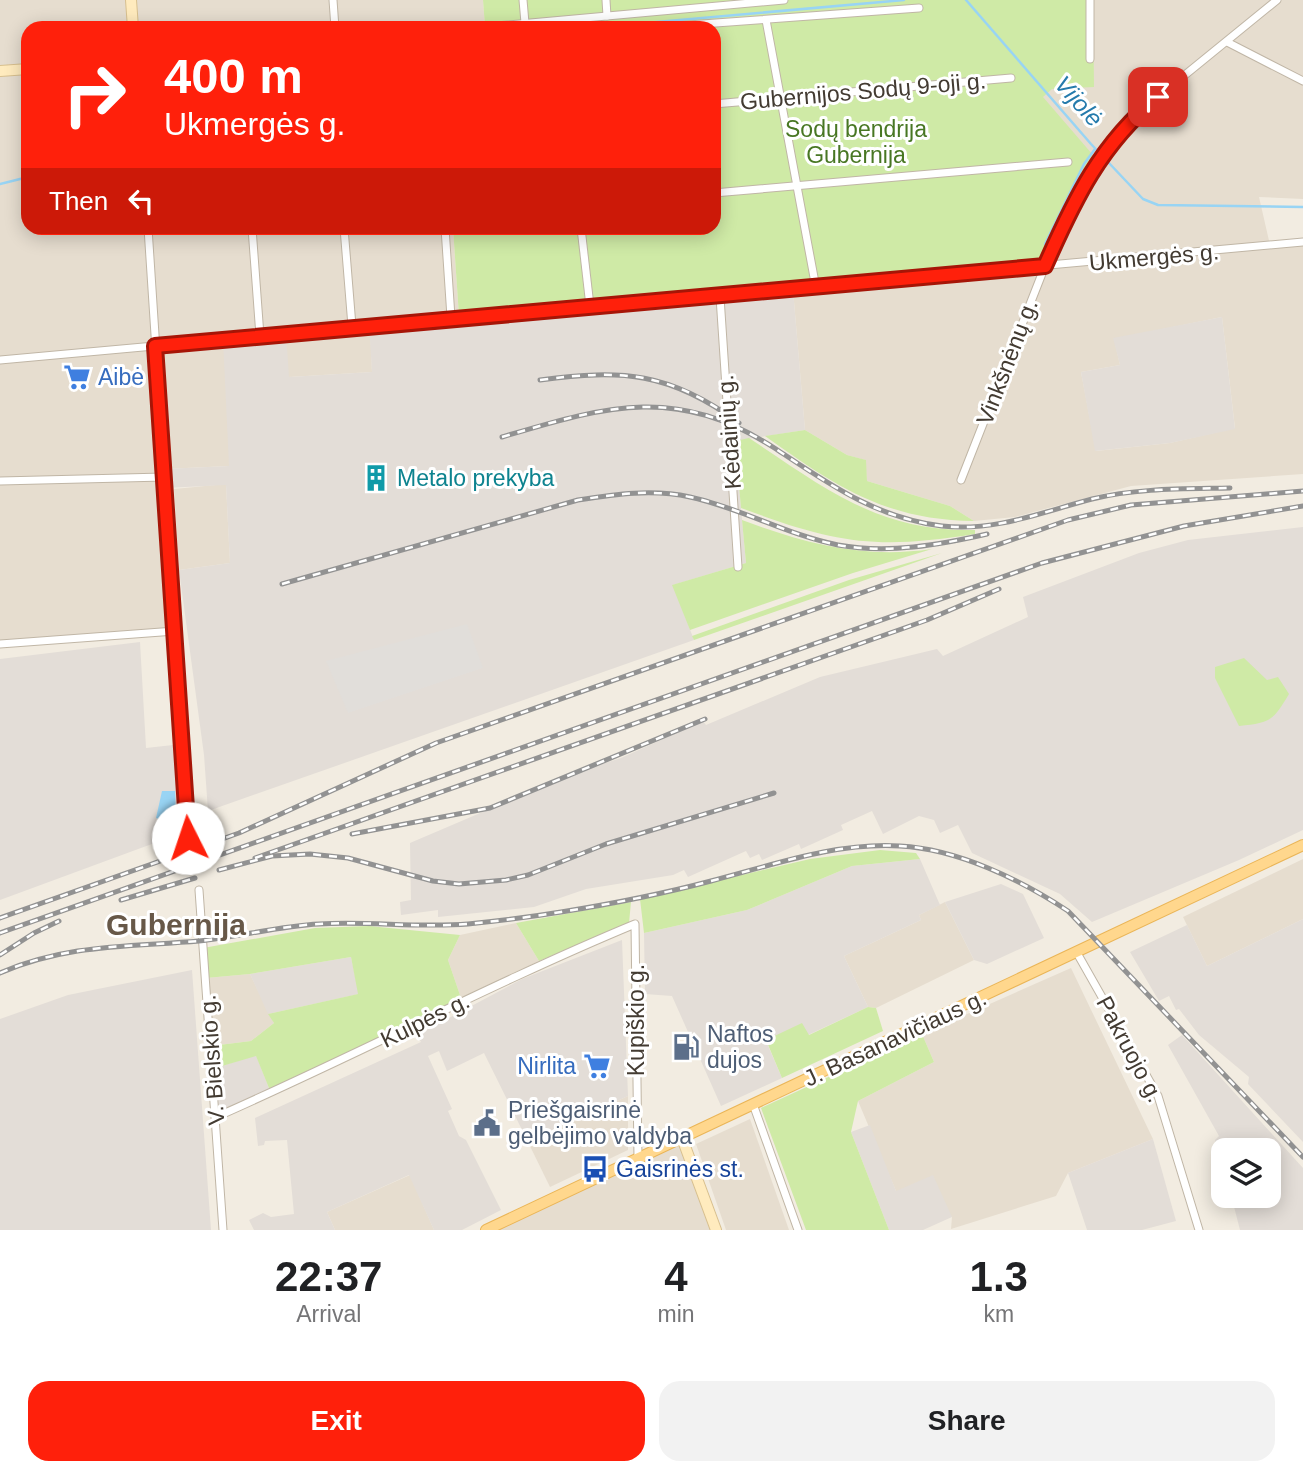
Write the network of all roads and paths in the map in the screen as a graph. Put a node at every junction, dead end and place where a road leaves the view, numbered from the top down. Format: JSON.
{"nodes":[{"id":1,"x":131,"y":0,"type":"edge"},
{"id":2,"x":333,"y":0,"type":"edge"},
{"id":3,"x":523,"y":0,"type":"edge"},
{"id":4,"x":606,"y":0,"type":"edge"},
{"id":5,"x":785,"y":0,"type":"edge"},
{"id":6,"x":1090,"y":0,"type":"edge"},
{"id":7,"x":1277,"y":0,"type":"edge"},
{"id":8,"x":770,"y":1,"type":"edge"},
{"id":9,"x":687,"y":4,"type":"edge"},
{"id":10,"x":919,"y":8,"type":"dead end"},
{"id":11,"x":607,"y":16,"type":"junction"},
{"id":12,"x":766,"y":20,"type":"junction"},
{"id":13,"x":132,"y":21,"type":"edge"},
{"id":14,"x":334,"y":21,"type":"edge"},
{"id":15,"x":525,"y":21,"type":"edge"},
{"id":16,"x":548,"y":21,"type":"edge"},
{"id":17,"x":721,"y":23,"type":"edge"},
{"id":18,"x":1227,"y":42,"type":"junction"},
{"id":19,"x":1090,"y":60,"type":"dead end"},
{"id":20,"x":21,"y":70,"type":"edge"},
{"id":21,"x":0,"y":71,"type":"edge"},
{"id":22,"x":1011,"y":78,"type":"dead end"},
{"id":23,"x":1303,"y":81,"type":"edge"},
{"id":24,"x":781,"y":99,"type":"junction"},
{"id":25,"x":721,"y":103,"type":"edge"},
{"id":26,"x":1068,"y":162,"type":"dead end"},
{"id":27,"x":799,"y":186,"type":"junction"},
{"id":28,"x":721,"y":192,"type":"edge"},
{"id":29,"x":148,"y":235,"type":"edge"},
{"id":30,"x":253,"y":235,"type":"edge"},
{"id":31,"x":345,"y":235,"type":"edge"},
{"id":32,"x":445,"y":235,"type":"edge"},
{"id":33,"x":582,"y":235,"type":"edge"},
{"id":34,"x":1303,"y":242,"type":"edge"},
{"id":35,"x":1045,"y":266,"type":"junction"},
{"id":36,"x":816,"y":288,"type":"junction"},
{"id":37,"x":720,"y":297,"type":"junction"},
{"id":38,"x":590,"y":306,"type":"junction"},
{"id":39,"x":451,"y":317,"type":"junction"},
{"id":40,"x":352,"y":326,"type":"junction"},
{"id":41,"x":260,"y":336,"type":"junction"},
{"id":42,"x":155,"y":346,"type":"junction"},
{"id":43,"x":0,"y":360,"type":"edge"},
{"id":44,"x":164,"y":477,"type":"junction"},
{"id":45,"x":961,"y":480,"type":"dead end"},
{"id":46,"x":0,"y":481,"type":"edge"},
{"id":47,"x":738,"y":567,"type":"dead end"},
{"id":48,"x":174,"y":631,"type":"junction"},
{"id":49,"x":0,"y":644,"type":"edge"},
{"id":50,"x":188,"y":838,"type":"dead end"},
{"id":51,"x":1303,"y":845,"type":"edge"},
{"id":52,"x":199,"y":890,"type":"dead end"},
{"id":53,"x":635,"y":924,"type":"joint"},
{"id":54,"x":1077,"y":953,"type":"junction"},
{"id":55,"x":753,"y":1104,"type":"junction"},
{"id":56,"x":216,"y":1117,"type":"junction"},
{"id":57,"x":682,"y":1138,"type":"junction"},
{"id":58,"x":638,"y":1159,"type":"junction"},
{"id":59,"x":223,"y":1230,"type":"edge"},
{"id":60,"x":486,"y":1230,"type":"edge"},
{"id":61,"x":716,"y":1230,"type":"edge"},
{"id":62,"x":798,"y":1230,"type":"edge"},
{"id":63,"x":1199,"y":1230,"type":"edge"}],
"edges":[{"from":1,"to":13,"type":"main road"},
{"from":2,"to":14,"type":"street"},
{"from":3,"to":15,"type":"street"},
{"from":4,"to":11,"type":"street"},
{"from":5,"to":8,"type":"street"},
{"from":6,"to":19,"type":"street"},
{"from":7,"to":18,"type":"street","name":"Vinkšnėnų g."},
{"from":8,"to":9,"type":"street"},
{"from":9,"to":11,"type":"street"},
{"from":10,"to":12,"type":"street"},
{"from":11,"to":16,"type":"street"},
{"from":12,"to":17,"type":"street"},
{"from":12,"to":24,"type":"street"},
{"from":18,"to":23,"type":"street"},
{"from":18,"to":35,"type":"street","name":"Vinkšnėnų g."},
{"from":20,"to":21,"type":"main road"},
{"from":22,"to":24,"type":"street","name":"Gubernijos Sodų 9-oji g."},
{"from":24,"to":25,"type":"street","name":"Gubernijos Sodų 9-oji g."},
{"from":24,"to":27,"type":"street"},
{"from":26,"to":27,"type":"street"},
{"from":27,"to":28,"type":"street"},
{"from":27,"to":36,"type":"street"},
{"from":29,"to":42,"type":"street"},
{"from":30,"to":41,"type":"street"},
{"from":31,"to":40,"type":"street"},
{"from":32,"to":39,"type":"street"},
{"from":33,"to":38,"type":"street"},
{"from":34,"to":35,"type":"street","name":"Ukmergės g."},
{"from":35,"to":36,"type":"street","name":"Ukmergės g."},
{"from":35,"to":45,"type":"street","name":"Vinkšnėnų g."},
{"from":36,"to":37,"type":"street","name":"Ukmergės g."},
{"from":37,"to":38,"type":"street","name":"Ukmergės g."},
{"from":37,"to":47,"type":"street","name":"Kėdainių g."},
{"from":38,"to":39,"type":"street","name":"Ukmergės g."},
{"from":39,"to":40,"type":"street","name":"Ukmergės g."},
{"from":40,"to":41,"type":"street","name":"Ukmergės g."},
{"from":41,"to":42,"type":"street","name":"Ukmergės g."},
{"from":42,"to":43,"type":"street","name":"Ukmergės g."},
{"from":42,"to":44,"type":"street"},
{"from":44,"to":46,"type":"street"},
{"from":44,"to":48,"type":"street"},
{"from":48,"to":49,"type":"street"},
{"from":48,"to":50,"type":"street"},
{"from":51,"to":54,"type":"main road","name":"J. Basanavičiaus g."},
{"from":52,"to":56,"type":"street","name":"V. Bielskio g."},
{"from":53,"to":56,"type":"street","name":"Kulpės g."},
{"from":53,"to":58,"type":"street","name":"Kupiškio g."},
{"from":54,"to":55,"type":"main road","name":"J. Basanavičiaus g."},
{"from":54,"to":63,"type":"street","name":"Pakruojo g."},
{"from":55,"to":57,"type":"main road","name":"J. Basanavičiaus g."},
{"from":55,"to":62,"type":"street"},
{"from":56,"to":59,"type":"street","name":"V. Bielskio g."},
{"from":57,"to":58,"type":"main road","name":"J. Basanavičiaus g."},
{"from":57,"to":61,"type":"main road"},
{"from":58,"to":60,"type":"main road","name":"J. Basanavičiaus g."}]}
